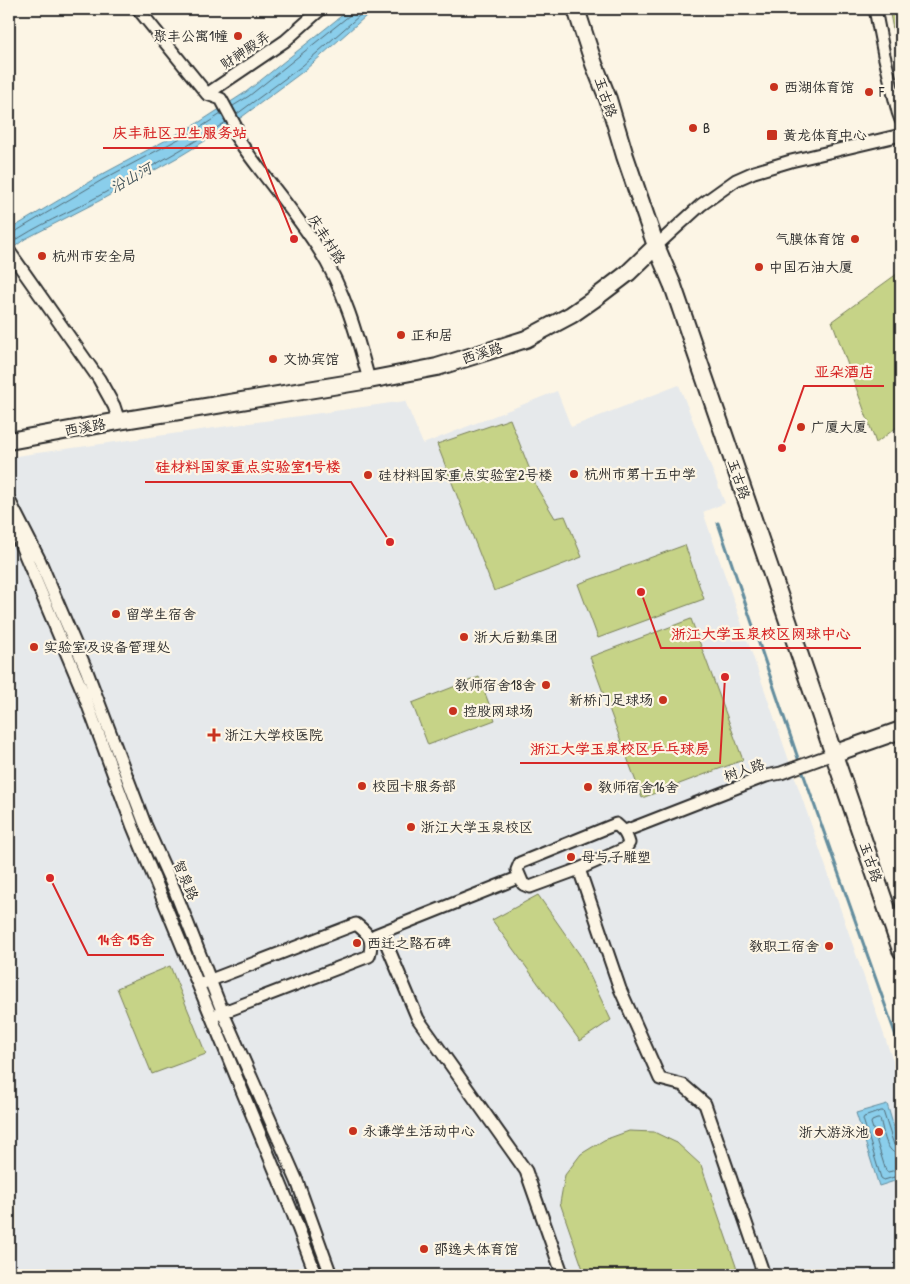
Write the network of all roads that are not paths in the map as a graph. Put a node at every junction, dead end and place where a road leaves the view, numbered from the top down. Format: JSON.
{"nodes":[{"id":1,"x":138,"y":9,"type":"edge"},
{"id":2,"x":321,"y":9,"type":"edge"},
{"id":3,"x":576,"y":9,"type":"edge"},
{"id":4,"x":875,"y":9,"type":"edge"},
{"id":5,"x":208,"y":94,"type":"junction"},
{"id":6,"x":901,"y":120,"type":"edge"},
{"id":7,"x":901,"y":135,"type":"edge"},
{"id":8,"x":656,"y":246,"type":"junction"},
{"id":9,"x":9,"y":251,"type":"edge"},
{"id":10,"x":369,"y":380,"type":"junction"},
{"id":11,"x":119,"y":421,"type":"junction"},
{"id":12,"x":9,"y":441,"type":"edge"},
{"id":13,"x":9,"y":500,"type":"edge"},
{"id":14,"x":9,"y":517,"type":"edge"},
{"id":15,"x":901,"y":730,"type":"edge"},
{"id":16,"x":826,"y":757,"type":"junction"},
{"id":17,"x":626,"y":834,"type":"junction"},
{"id":18,"x":579,"y":869,"type":"junction"},
{"id":19,"x":520,"y":878,"type":"junction"},
{"id":20,"x":382,"y":933,"type":"junction"},
{"id":21,"x":370,"y":938,"type":"junction"},
{"id":22,"x":901,"y":950,"type":"edge"},
{"id":23,"x":210,"y":980,"type":"junction"},
{"id":24,"x":198,"y":984,"type":"junction"},
{"id":25,"x":217,"y":1015,"type":"junction"},
{"id":26,"x":562,"y":1273,"type":"dead end"},
{"id":27,"x":316,"y":1275,"type":"edge"},
{"id":28,"x":331,"y":1275,"type":"edge"},
{"id":29,"x":764,"y":1275,"type":"edge"}],
"edges":[{"from":1,"to":5,"type":"street"},
{"from":2,"to":5,"type":"street","name":"财神殿弄"},
{"from":3,"to":8,"type":"main road","name":"玉古路"},
{"from":4,"to":6,"type":"street"},
{"from":5,"to":10,"type":"street","name":"庆丰村路"},
{"from":7,"to":8,"type":"street","name":"西溪路"},
{"from":8,"to":10,"type":"main road","name":"西溪路"},
{"from":8,"to":16,"type":"main road","name":"玉古路"},
{"from":9,"to":11,"type":"street"},
{"from":10,"to":11,"type":"main road","name":"西溪路"},
{"from":11,"to":12,"type":"main road","name":"西溪路"},
{"from":13,"to":23,"type":"street","name":"智泉路"},
{"from":14,"to":24,"type":"street","name":"智泉路"},
{"from":15,"to":16,"type":"main road"},
{"from":16,"to":17,"type":"street","name":"树人路"},
{"from":16,"to":22,"type":"main road","name":"玉古路"},
{"from":17,"to":18,"type":"street"},
{"from":17,"to":19,"type":"street"},
{"from":18,"to":19,"type":"street"},
{"from":18,"to":29,"type":"street"},
{"from":19,"to":20,"type":"street"},
{"from":20,"to":21,"type":"street"},
{"from":20,"to":26,"type":"street"},
{"from":21,"to":23,"type":"street"},
{"from":21,"to":25,"type":"street"},
{"from":23,"to":24,"type":"street"},
{"from":23,"to":25,"type":"street","name":"智泉路"},
{"from":24,"to":25,"type":"street","name":"智泉路"},
{"from":25,"to":27,"type":"street","name":"智泉路"},
{"from":25,"to":28,"type":"street","name":"智泉路"}]}
